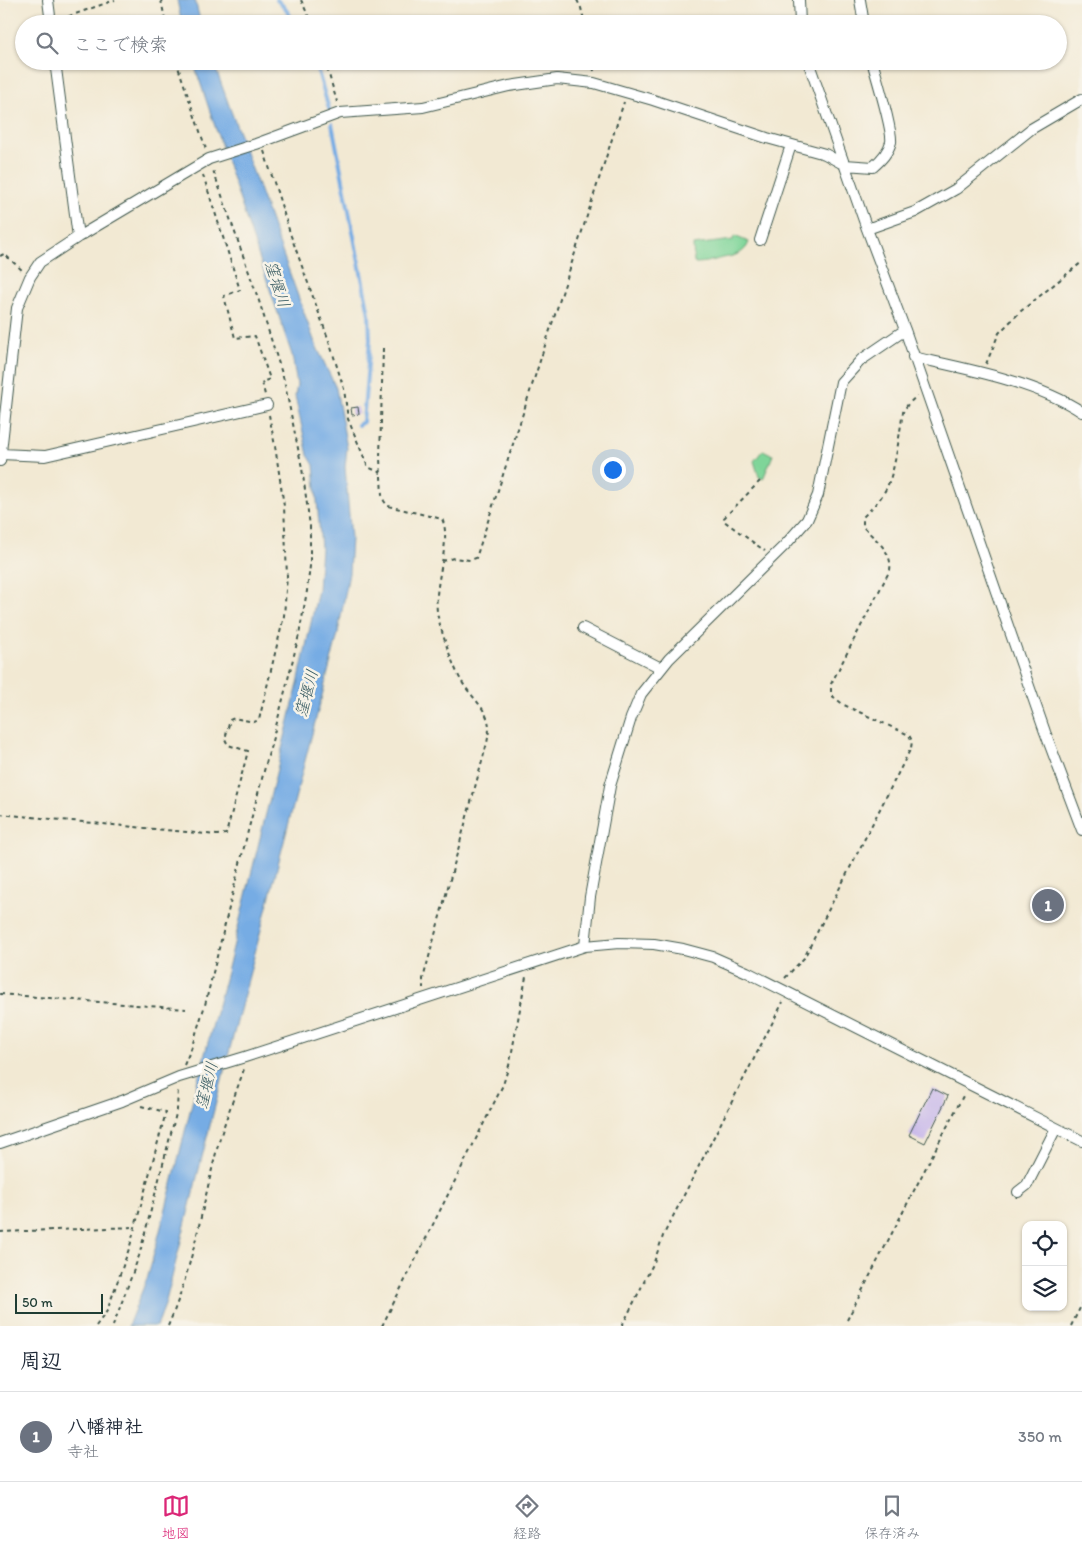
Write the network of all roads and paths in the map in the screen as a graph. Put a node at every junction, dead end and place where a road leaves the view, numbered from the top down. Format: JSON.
{"nodes":[{"id":1,"x":48,"y":0,"type":"edge"},
{"id":2,"x":115,"y":0,"type":"edge"},
{"id":3,"x":161,"y":0,"type":"edge"},
{"id":4,"x":301,"y":0,"type":"edge"},
{"id":5,"x":577,"y":0,"type":"edge"},
{"id":6,"x":799,"y":0,"type":"edge"},
{"id":7,"x":860,"y":0,"type":"edge"},
{"id":8,"x":49,"y":15,"type":"edge"},
{"id":9,"x":73,"y":15,"type":"edge"},
{"id":10,"x":164,"y":15,"type":"edge"},
{"id":11,"x":308,"y":15,"type":"edge"},
{"id":12,"x":583,"y":15,"type":"edge"},
{"id":13,"x":800,"y":15,"type":"edge"},
{"id":14,"x":862,"y":15,"type":"edge"},
{"id":15,"x":57,"y":70,"type":"edge"},
{"id":16,"x":179,"y":70,"type":"edge"},
{"id":17,"x":328,"y":70,"type":"edge"},
{"id":18,"x":811,"y":70,"type":"edge"},
{"id":19,"x":874,"y":70,"type":"edge"},
{"id":20,"x":627,"y":92,"type":"junction"},
{"id":21,"x":1082,"y":99,"type":"edge"},
{"id":22,"x":340,"y":113,"type":"junction"},
{"id":23,"x":259,"y":143,"type":"junction"},
{"id":24,"x":791,"y":145,"type":"junction"},
{"id":25,"x":204,"y":161,"type":"junction"},
{"id":26,"x":845,"y":165,"type":"junction"},
{"id":27,"x":867,"y":229,"type":"junction"},
{"id":28,"x":78,"y":237,"type":"junction"},
{"id":29,"x":760,"y":240,"type":"dead end"},
{"id":30,"x":0,"y":256,"type":"edge"},
{"id":31,"x":1082,"y":262,"type":"edge"},
{"id":32,"x":30,"y":277,"type":"junction"},
{"id":33,"x":905,"y":330,"type":"junction"},
{"id":34,"x":383,"y":348,"type":"dead end"},
{"id":35,"x":913,"y":358,"type":"junction"},
{"id":36,"x":982,"y":373,"type":"junction"},
{"id":37,"x":925,"y":390,"type":"junction"},
{"id":38,"x":267,"y":405,"type":"junction"},
{"id":39,"x":1082,"y":412,"type":"edge"},
{"id":40,"x":0,"y":458,"type":"edge"},
{"id":41,"x":381,"y":473,"type":"junction"},
{"id":42,"x":760,"y":481,"type":"dead end"},
{"id":43,"x":773,"y":557,"type":"junction"},
{"id":44,"x":442,"y":561,"type":"junction"},
{"id":45,"x":584,"y":628,"type":"dead end"},
{"id":46,"x":661,"y":668,"type":"junction"},
{"id":47,"x":0,"y":814,"type":"edge"},
{"id":48,"x":1082,"y":830,"type":"edge"},
{"id":49,"x":585,"y":946,"type":"junction"},
{"id":50,"x":528,"y":964,"type":"junction"},
{"id":51,"x":776,"y":988,"type":"junction"},
{"id":52,"x":787,"y":993,"type":"junction"},
{"id":53,"x":0,"y":994,"type":"edge"},
{"id":54,"x":424,"y":998,"type":"junction"},
{"id":55,"x":186,"y":1009,"type":"dead end"},
{"id":56,"x":247,"y":1056,"type":"junction"},
{"id":57,"x":179,"y":1077,"type":"junction"},
{"id":58,"x":969,"y":1084,"type":"junction"},
{"id":59,"x":140,"y":1106,"type":"dead end"},
{"id":60,"x":1056,"y":1128,"type":"junction"},
{"id":61,"x":1082,"y":1141,"type":"edge"},
{"id":62,"x":0,"y":1143,"type":"edge"},
{"id":63,"x":1018,"y":1192,"type":"dead end"},
{"id":64,"x":136,"y":1227,"type":"junction"},
{"id":65,"x":0,"y":1232,"type":"edge"},
{"id":66,"x":1082,"y":1304,"type":"edge"},
{"id":67,"x":847,"y":1320,"type":"dead end"},
{"id":68,"x":96,"y":1326,"type":"edge"},
{"id":69,"x":113,"y":1326,"type":"edge"},
{"id":70,"x":168,"y":1326,"type":"edge"},
{"id":71,"x":382,"y":1326,"type":"edge"},
{"id":72,"x":622,"y":1326,"type":"edge"},
{"id":73,"x":1071,"y":1326,"type":"edge"}],
"edges":[{"from":1,"to":8,"type":"street"},
{"from":2,"to":9,"type":"path"},
{"from":3,"to":10,"type":"path"},
{"from":4,"to":11,"type":"path"},
{"from":5,"to":12,"type":"path"},
{"from":6,"to":13,"type":"street"},
{"from":7,"to":14,"type":"street"},
{"from":15,"to":28,"type":"street"},
{"from":16,"to":25,"type":"path"},
{"from":17,"to":22,"type":"path"},
{"from":18,"to":26,"type":"street"},
{"from":19,"to":26,"type":"street"},
{"from":20,"to":22,"type":"street"},
{"from":20,"to":24,"type":"street"},
{"from":20,"to":44,"type":"path"},
{"from":21,"to":27,"type":"street"},
{"from":22,"to":23,"type":"street"},
{"from":23,"to":25,"type":"street"},
{"from":23,"to":41,"type":"path"},
{"from":24,"to":26,"type":"street"},
{"from":24,"to":29,"type":"street"},
{"from":25,"to":28,"type":"street"},
{"from":25,"to":38,"type":"path"},
{"from":25,"to":57,"type":"path"},
{"from":26,"to":27,"type":"street"},
{"from":27,"to":33,"type":"street"},
{"from":28,"to":32,"type":"street"},
{"from":30,"to":32,"type":"path"},
{"from":31,"to":36,"type":"path"},
{"from":32,"to":40,"type":"street"},
{"from":33,"to":35,"type":"street"},
{"from":33,"to":43,"type":"street"},
{"from":34,"to":41,"type":"path"},
{"from":35,"to":36,"type":"street"},
{"from":35,"to":37,"type":"street"},
{"from":36,"to":39,"type":"street"},
{"from":37,"to":48,"type":"street"},
{"from":37,"to":51,"type":"path"},
{"from":38,"to":40,"type":"street"},
{"from":38,"to":47,"type":"path"},
{"from":41,"to":44,"type":"path"},
{"from":42,"to":43,"type":"path"},
{"from":43,"to":46,"type":"street"},
{"from":44,"to":54,"type":"path"},
{"from":45,"to":46,"type":"street"},
{"from":46,"to":49,"type":"street"},
{"from":49,"to":50,"type":"street"},
{"from":49,"to":51,"type":"street"},
{"from":50,"to":54,"type":"street"},
{"from":50,"to":71,"type":"path"},
{"from":51,"to":52,"type":"street"},
{"from":52,"to":58,"type":"street"},
{"from":52,"to":72,"type":"path"},
{"from":53,"to":55,"type":"path"},
{"from":54,"to":56,"type":"street"},
{"from":56,"to":57,"type":"street"},
{"from":56,"to":70,"type":"path"},
{"from":57,"to":62,"type":"street"},
{"from":57,"to":69,"type":"path"},
{"from":58,"to":60,"type":"street"},
{"from":58,"to":67,"type":"path"},
{"from":59,"to":64,"type":"path"},
{"from":60,"to":61,"type":"street"},
{"from":60,"to":63,"type":"street"},
{"from":64,"to":65,"type":"path"},
{"from":64,"to":68,"type":"path"},
{"from":66,"to":73,"type":"path"}]}
